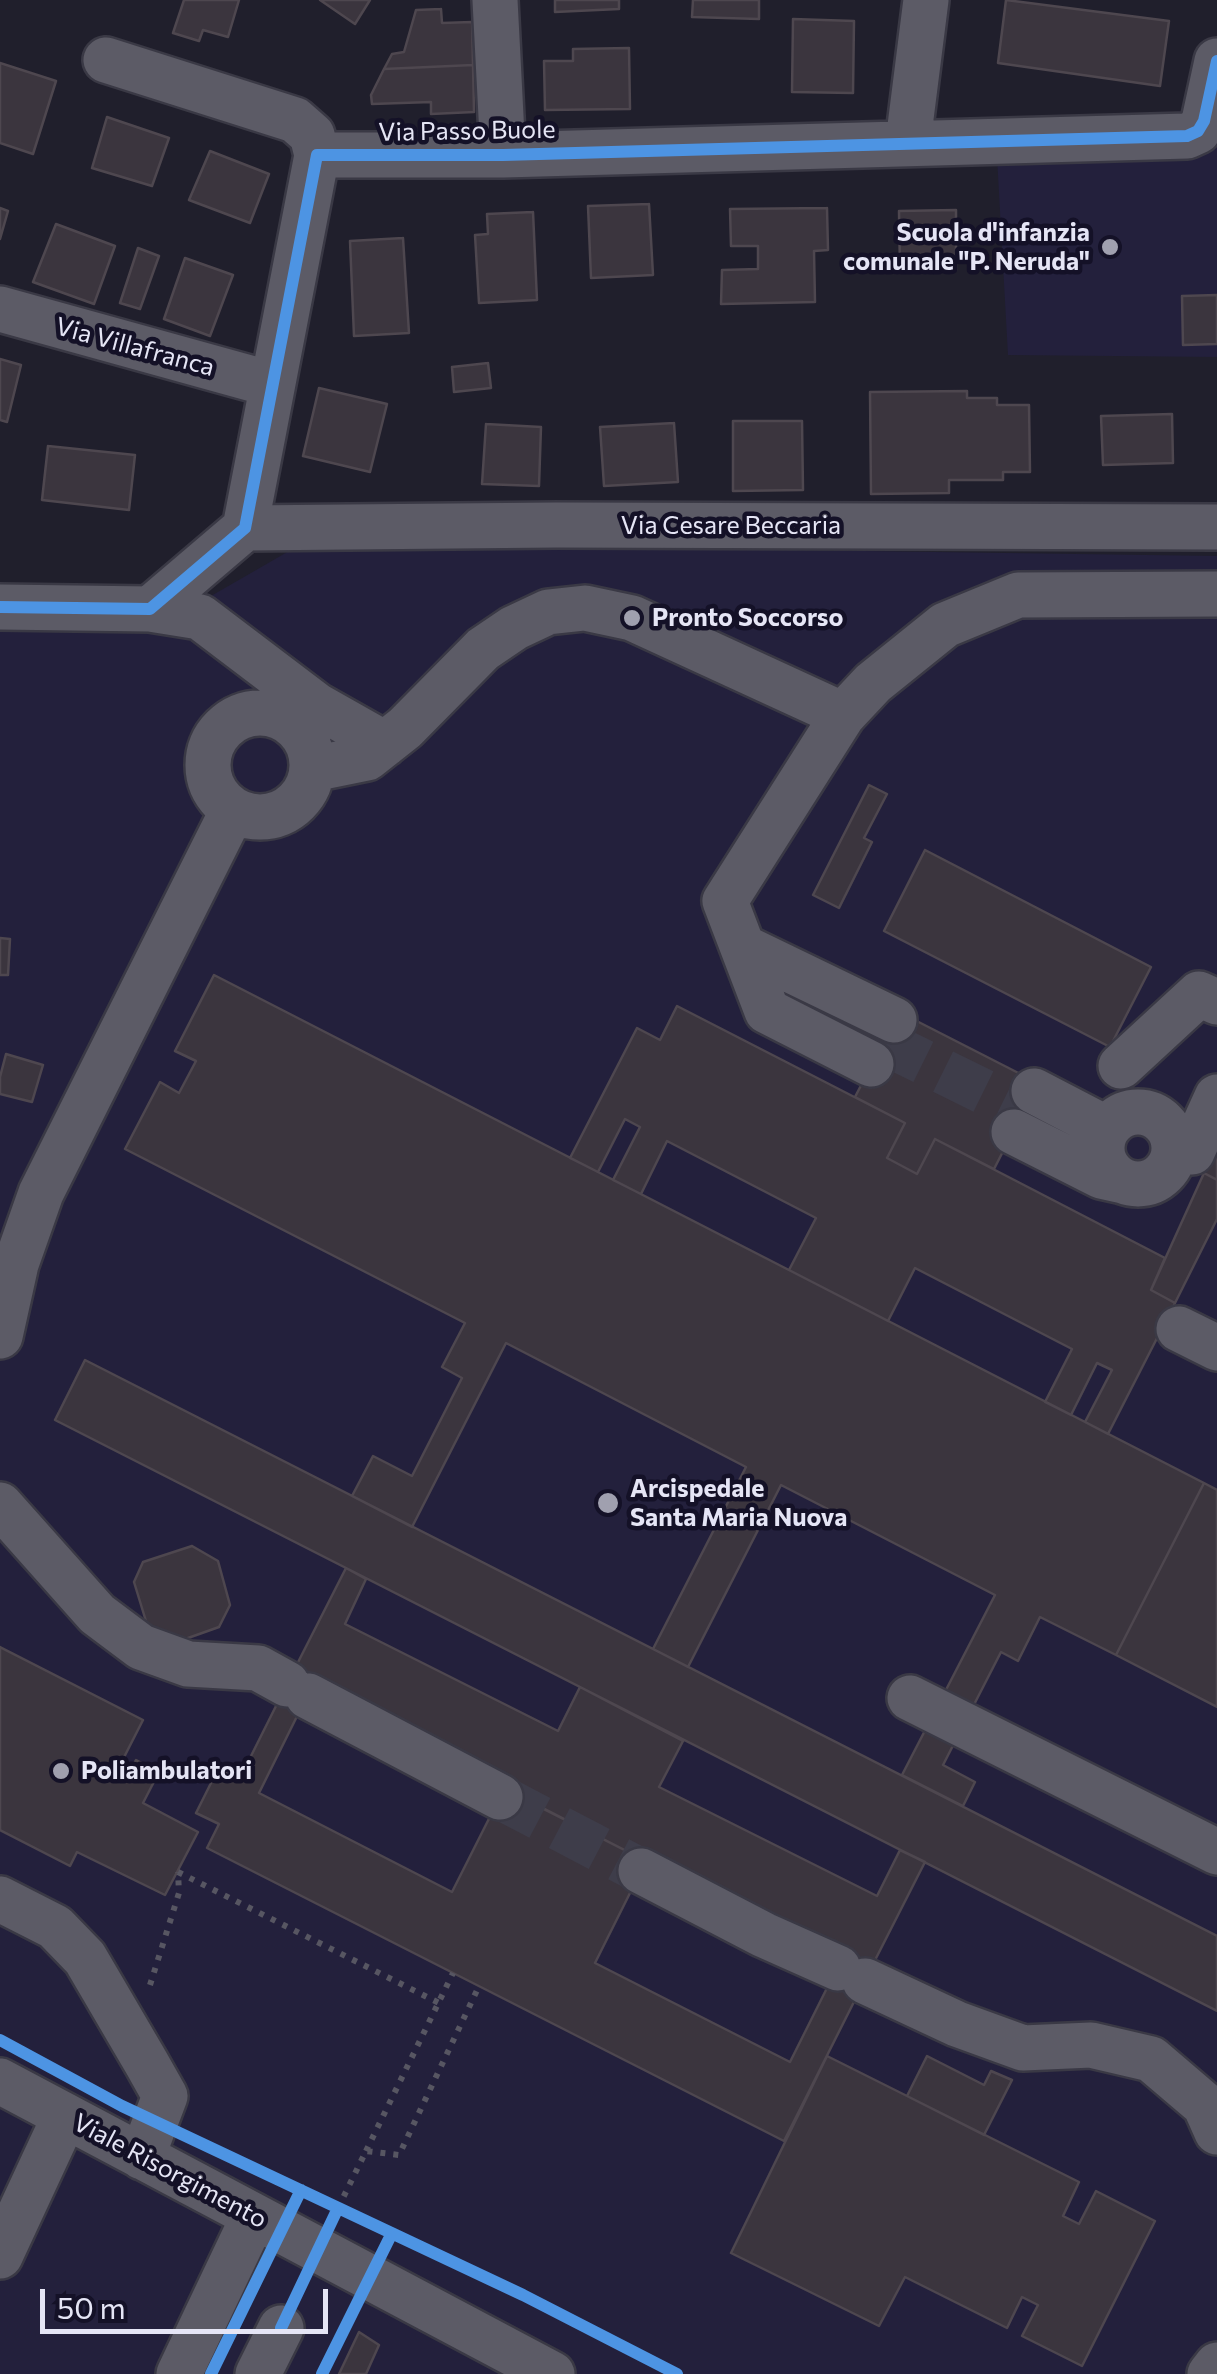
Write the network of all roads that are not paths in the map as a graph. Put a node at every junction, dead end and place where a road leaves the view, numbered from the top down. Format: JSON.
{"nodes":[{"id":1,"x":494,"y":0,"type":"edge"},
{"id":2,"x":926,"y":0,"type":"edge"},
{"id":3,"x":106,"y":60,"type":"dead end"},
{"id":4,"x":1217,"y":61,"type":"edge"},
{"id":5,"x":908,"y":142,"type":"junction"},
{"id":6,"x":318,"y":155,"type":"junction"},
{"id":7,"x":503,"y":155,"type":"junction"},
{"id":8,"x":0,"y":310,"type":"edge"},
{"id":9,"x":271,"y":384,"type":"junction"},
{"id":10,"x":245,"y":528,"type":"junction"},
{"id":11,"x":1217,"y":528,"type":"edge"},
{"id":12,"x":1217,"y":594,"type":"edge"},
{"id":13,"x":0,"y":607,"type":"edge"},
{"id":14,"x":150,"y":610,"type":"junction"},
{"id":15,"x":843,"y":715,"type":"junction"},
{"id":16,"x":384,"y":744,"type":"junction"},
{"id":17,"x":313,"y":769,"type":"junction"},
{"id":18,"x":233,"y":810,"type":"junction"},
{"id":19,"x":1217,"y":1002,"type":"edge"},
{"id":20,"x":883,"y":1042,"type":"tunnel mouth"},
{"id":21,"x":1121,"y":1066,"type":"dead end"},
{"id":22,"x":1217,"y":1098,"type":"edge"},
{"id":23,"x":1024,"y":1112,"type":"tunnel mouth"},
{"id":24,"x":1174,"y":1140,"type":"junction"},
{"id":25,"x":1109,"y":1154,"type":"junction"},
{"id":26,"x":0,"y":1336,"type":"edge"},
{"id":27,"x":0,"y":1504,"type":"edge"},
{"id":28,"x":910,"y":1698,"type":"dead end"},
{"id":29,"x":500,"y":1797,"type":"tunnel mouth"},
{"id":30,"x":1217,"y":1852,"type":"edge"},
{"id":31,"x":641,"y":1870,"type":"tunnel mouth"},
{"id":32,"x":0,"y":1899,"type":"edge"},
{"id":33,"x":0,"y":2081,"type":"edge"},
{"id":34,"x":65,"y":2116,"type":"junction"},
{"id":35,"x":1217,"y":2132,"type":"edge"},
{"id":36,"x":142,"y":2157,"type":"junction"},
{"id":37,"x":254,"y":2216,"type":"junction"},
{"id":38,"x":0,"y":2256,"type":"edge"},
{"id":39,"x":281,"y":2328,"type":"dead end"},
{"id":40,"x":1217,"y":2364,"type":"edge"},
{"id":41,"x":179,"y":2374,"type":"edge"},
{"id":42,"x":258,"y":2374,"type":"edge"},
{"id":43,"x":552,"y":2374,"type":"edge"},
{"id":44,"x":1210,"y":2374,"type":"edge"}],
"edges":[{"from":1,"to":7,"type":"street"},
{"from":2,"to":5,"type":"street"},
{"from":3,"to":6,"type":"street"},
{"from":4,"to":5,"type":"street","name":"Via Passo Buole"},
{"from":5,"to":7,"type":"street","name":"Via Passo Buole"},
{"from":6,"to":7,"type":"street","name":"Via Passo Buole"},
{"from":6,"to":9,"type":"street"},
{"from":8,"to":9,"type":"street","name":"Via Villafranca"},
{"from":9,"to":10,"type":"street"},
{"from":10,"to":11,"type":"street","name":"Via Cesare Beccaria"},
{"from":10,"to":14,"type":"street"},
{"from":12,"to":15,"type":"street"},
{"from":13,"to":14,"type":"street"},
{"from":14,"to":16,"type":"street"},
{"from":15,"to":16,"type":"street"},
{"from":15,"to":20,"type":"street"},
{"from":16,"to":17,"type":"street"},
{"from":17,"to":18,"type":"street"},
{"from":17,"to":18,"type":"street"},
{"from":18,"to":26,"type":"street"},
{"from":19,"to":21,"type":"street"},
{"from":22,"to":24,"type":"street"},
{"from":23,"to":25,"type":"street"},
{"from":24,"to":25,"type":"street"},
{"from":24,"to":25,"type":"street"},
{"from":27,"to":29,"type":"street"},
{"from":28,"to":30,"type":"street"},
{"from":31,"to":35,"type":"street"},
{"from":32,"to":36,"type":"street"},
{"from":33,"to":34,"type":"street","name":"Viale Risorgimento"},
{"from":34,"to":36,"type":"street","name":"Viale Risorgimento"},
{"from":34,"to":38,"type":"street"},
{"from":36,"to":37,"type":"street","name":"Viale Risorgimento"},
{"from":37,"to":41,"type":"street"},
{"from":37,"to":43,"type":"street","name":"Viale Risorgimento"},
{"from":39,"to":42,"type":"street"},
{"from":40,"to":44,"type":"street"}]}
